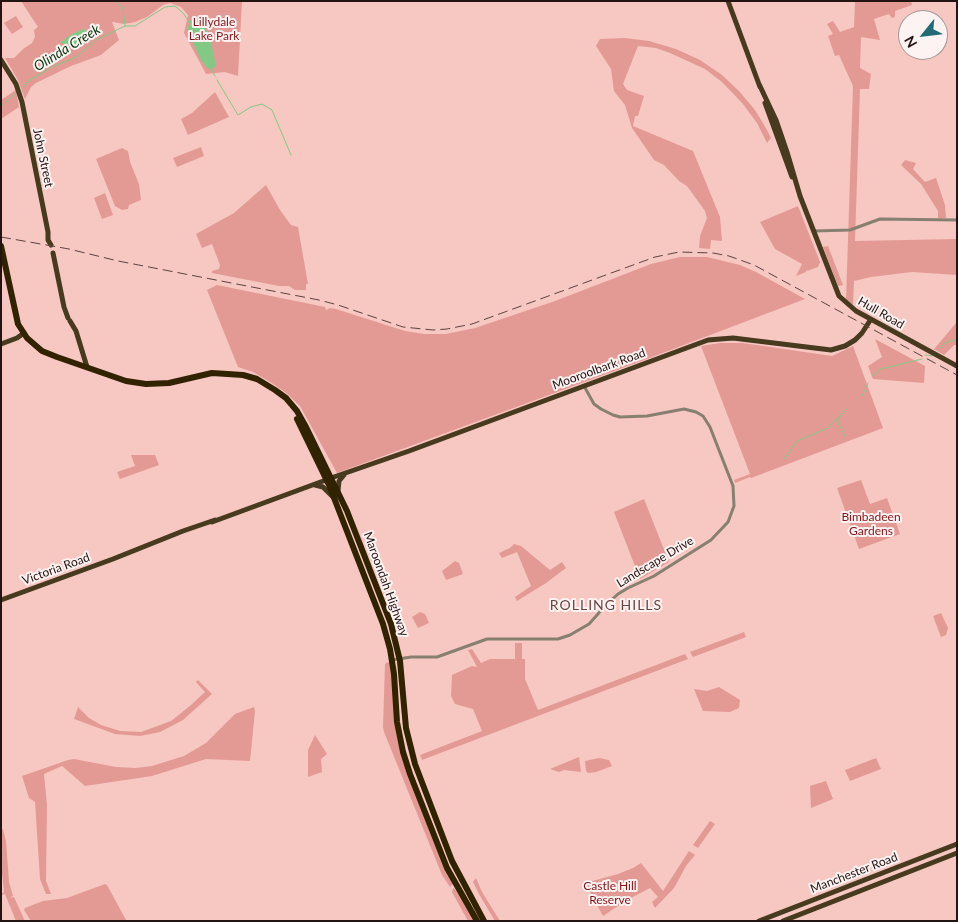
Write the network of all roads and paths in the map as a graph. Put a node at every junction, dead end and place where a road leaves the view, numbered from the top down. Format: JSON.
{"nodes":[{"id":1,"x":728,"y":1,"type":"edge"},
{"id":2,"x":1,"y":60,"type":"edge"},
{"id":3,"x":957,"y":220,"type":"edge"},
{"id":4,"x":814,"y":231,"type":"junction"},
{"id":5,"x":51,"y":242,"type":"dead end"},
{"id":6,"x":1,"y":246,"type":"edge"},
{"id":7,"x":54,"y":253,"type":"dead end"},
{"id":8,"x":871,"y":319,"type":"junction"},
{"id":9,"x":24,"y":334,"type":"junction"},
{"id":10,"x":1,"y":344,"type":"edge"},
{"id":11,"x":957,"y":366,"type":"edge"},
{"id":12,"x":87,"y":367,"type":"junction"},
{"id":13,"x":584,"y":385,"type":"junction"},
{"id":14,"x":349,"y":472,"type":"junction"},
{"id":15,"x":329,"y":479,"type":"junction"},
{"id":16,"x":312,"y":485,"type":"junction"},
{"id":17,"x":336,"y":495,"type":"junction"},
{"id":18,"x":1,"y":599,"type":"edge"},
{"id":19,"x":409,"y":658,"type":"junction"},
{"id":20,"x":397,"y":659,"type":"junction"},
{"id":21,"x":428,"y":810,"type":"junction"},
{"id":22,"x":957,"y":844,"type":"edge"},
{"id":23,"x":944,"y":849,"type":"junction"},
{"id":24,"x":957,"y":853,"type":"edge"},
{"id":25,"x":946,"y":857,"type":"junction"},
{"id":26,"x":799,"y":905,"type":"junction"},
{"id":27,"x":804,"y":913,"type":"junction"},
{"id":28,"x":477,"y":921,"type":"edge"},
{"id":29,"x":484,"y":921,"type":"edge"},
{"id":30,"x":759,"y":921,"type":"edge"},
{"id":31,"x":783,"y":921,"type":"edge"}],
"edges":[{"from":1,"to":4,"type":"main road","name":"Hull Road"},
{"from":2,"to":5,"type":"main road","name":"John Street"},
{"from":3,"to":4,"type":"street"},
{"from":4,"to":8,"type":"main road","name":"Hull Road"},
{"from":6,"to":9,"type":"highway","name":"Maroondah Highway"},
{"from":7,"to":12,"type":"main road"},
{"from":8,"to":11,"type":"main road","name":"Hull Road"},
{"from":8,"to":13,"type":"main road","name":"Mooroolbark Road"},
{"from":9,"to":10,"type":"main road"},
{"from":9,"to":12,"type":"highway","name":"Maroondah Highway"},
{"from":12,"to":15,"type":"highway","name":"Maroondah Highway"},
{"from":13,"to":14,"type":"main road","name":"Mooroolbark Road"},
{"from":13,"to":19,"type":"street","name":"Landscape Drive"},
{"from":14,"to":15,"type":"main road","name":"Mooroolbark Road"},
{"from":14,"to":17,"type":"main road"},
{"from":15,"to":16,"type":"main road","name":"Victoria Road"},
{"from":15,"to":17,"type":"highway","name":"Maroondah Highway"},
{"from":16,"to":17,"type":"main road"},
{"from":16,"to":18,"type":"main road","name":"Victoria Road"},
{"from":17,"to":20,"type":"highway","name":"Maroondah Highway"},
{"from":19,"to":20,"type":"street","name":"Landscape Drive"},
{"from":19,"to":20,"type":"street"},
{"from":20,"to":21,"type":"highway","name":"Maroondah Highway"},
{"from":20,"to":21,"type":"highway","name":"Maroondah Highway"},
{"from":21,"to":28,"type":"highway","name":"Maroondah Highway"},
{"from":21,"to":29,"type":"highway","name":"Maroondah Highway"},
{"from":22,"to":23,"type":"main road","name":"Manchester Road"},
{"from":23,"to":25,"type":"main road"},
{"from":23,"to":26,"type":"main road","name":"Manchester Road"},
{"from":24,"to":25,"type":"main road","name":"Manchester Road"},
{"from":25,"to":27,"type":"main road","name":"Manchester Road"},
{"from":26,"to":27,"type":"main road"},
{"from":26,"to":30,"type":"main road","name":"Manchester Road"},
{"from":27,"to":31,"type":"main road","name":"Manchester Road"}]}
